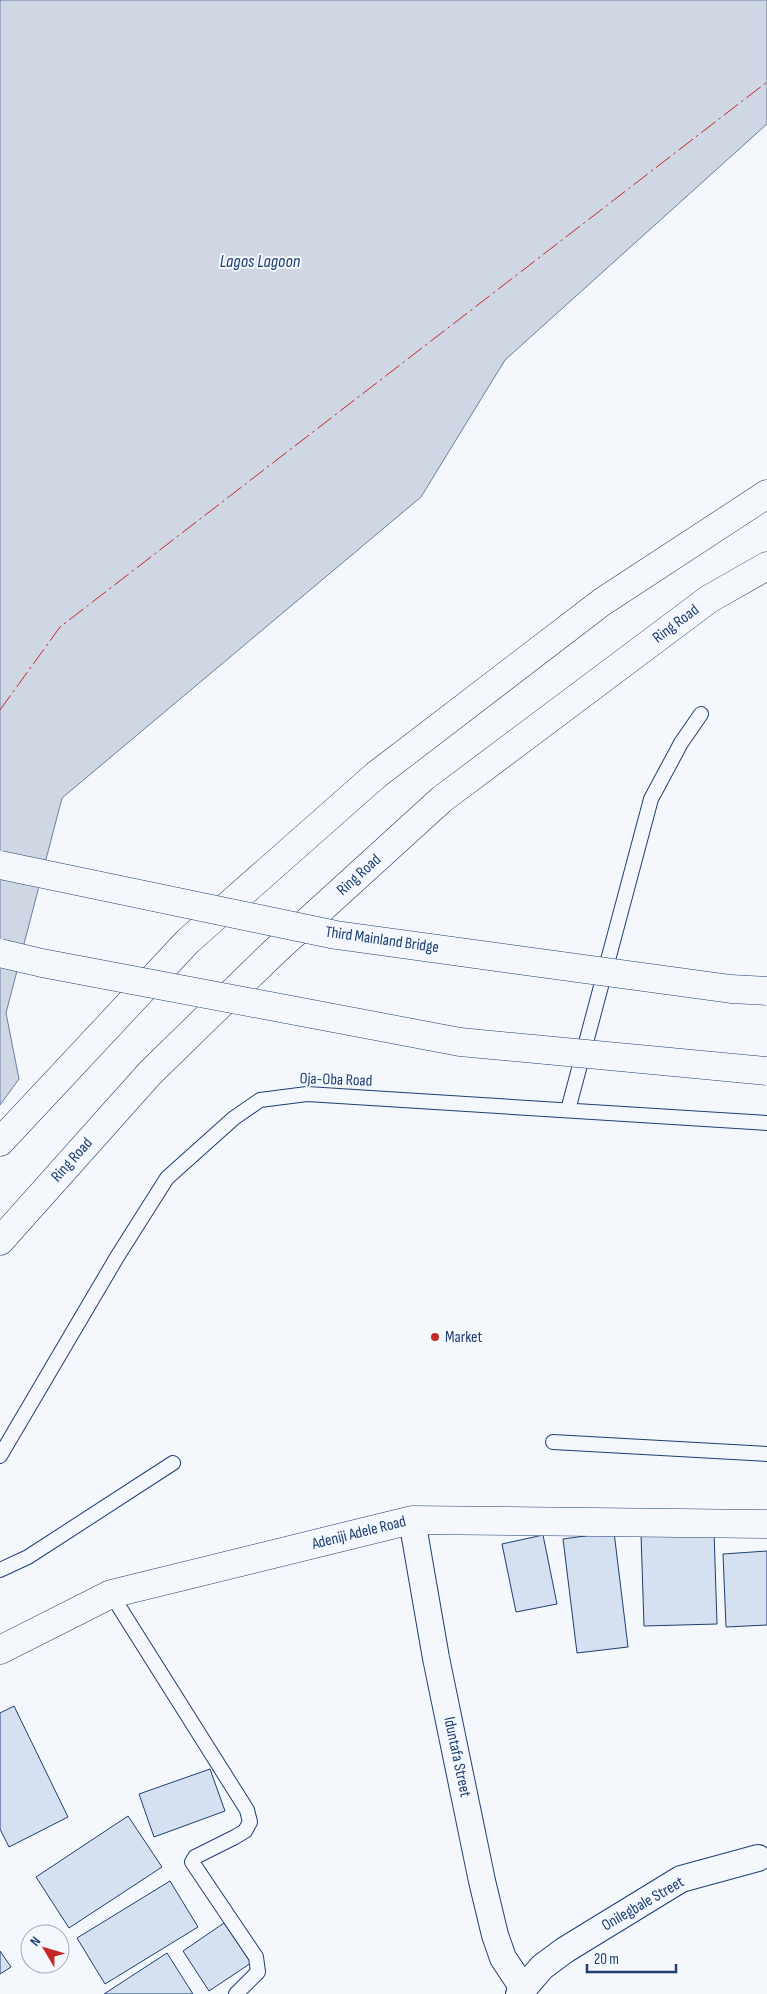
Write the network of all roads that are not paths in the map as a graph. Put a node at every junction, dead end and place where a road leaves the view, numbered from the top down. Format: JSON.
{"nodes":[{"id":1,"x":767,"y":494,"type":"edge"},
{"id":2,"x":767,"y":566,"type":"edge"},
{"id":3,"x":701,"y":714,"type":"dead end"},
{"id":4,"x":0,"y":865,"type":"edge"},
{"id":5,"x":0,"y":953,"type":"edge"},
{"id":6,"x":767,"y":991,"type":"edge"},
{"id":7,"x":767,"y":1071,"type":"edge"},
{"id":8,"x":568,"y":1110,"type":"junction"},
{"id":9,"x":767,"y":1122,"type":"edge"},
{"id":10,"x":0,"y":1142,"type":"edge"},
{"id":11,"x":0,"y":1241,"type":"edge"},
{"id":12,"x":553,"y":1442,"type":"dead end"},
{"id":13,"x":767,"y":1454,"type":"edge"},
{"id":14,"x":0,"y":1456,"type":"edge"},
{"id":15,"x":173,"y":1463,"type":"dead end"},
{"id":16,"x":412,"y":1520,"type":"junction"},
{"id":17,"x":767,"y":1524,"type":"edge"},
{"id":18,"x":0,"y":1570,"type":"edge"},
{"id":19,"x":112,"y":1594,"type":"junction"},
{"id":20,"x":0,"y":1650,"type":"edge"},
{"id":21,"x":758,"y":1858,"type":"dead end"},
{"id":22,"x":523,"y":1992,"type":"edge"},
{"id":23,"x":236,"y":1994,"type":"edge"}],
"edges":[{"from":1,"to":10,"type":"main road"},
{"from":2,"to":11,"type":"main road","name":"Ring Road"},
{"from":3,"to":8,"type":"lane"},
{"from":4,"to":6,"type":"main road","name":"Third Mainland Bridge","bridge":true},
{"from":5,"to":7,"type":"main road","bridge":true},
{"from":8,"to":9,"type":"lane","name":"Oja-Oba Road"},
{"from":8,"to":14,"type":"lane","name":"Oja-Oba Road"},
{"from":12,"to":13,"type":"lane"},
{"from":15,"to":18,"type":"lane"},
{"from":16,"to":17,"type":"main road","name":"Adeniji Adele Road"},
{"from":16,"to":19,"type":"main road","name":"Adeniji Adele Road"},
{"from":16,"to":22,"type":"street","name":"Iduntafa Street"},
{"from":19,"to":20,"type":"main road","name":"Adeniji Adele Road"},
{"from":19,"to":23,"type":"lane"},
{"from":21,"to":22,"type":"street","name":"Onilegbale Street"}]}
